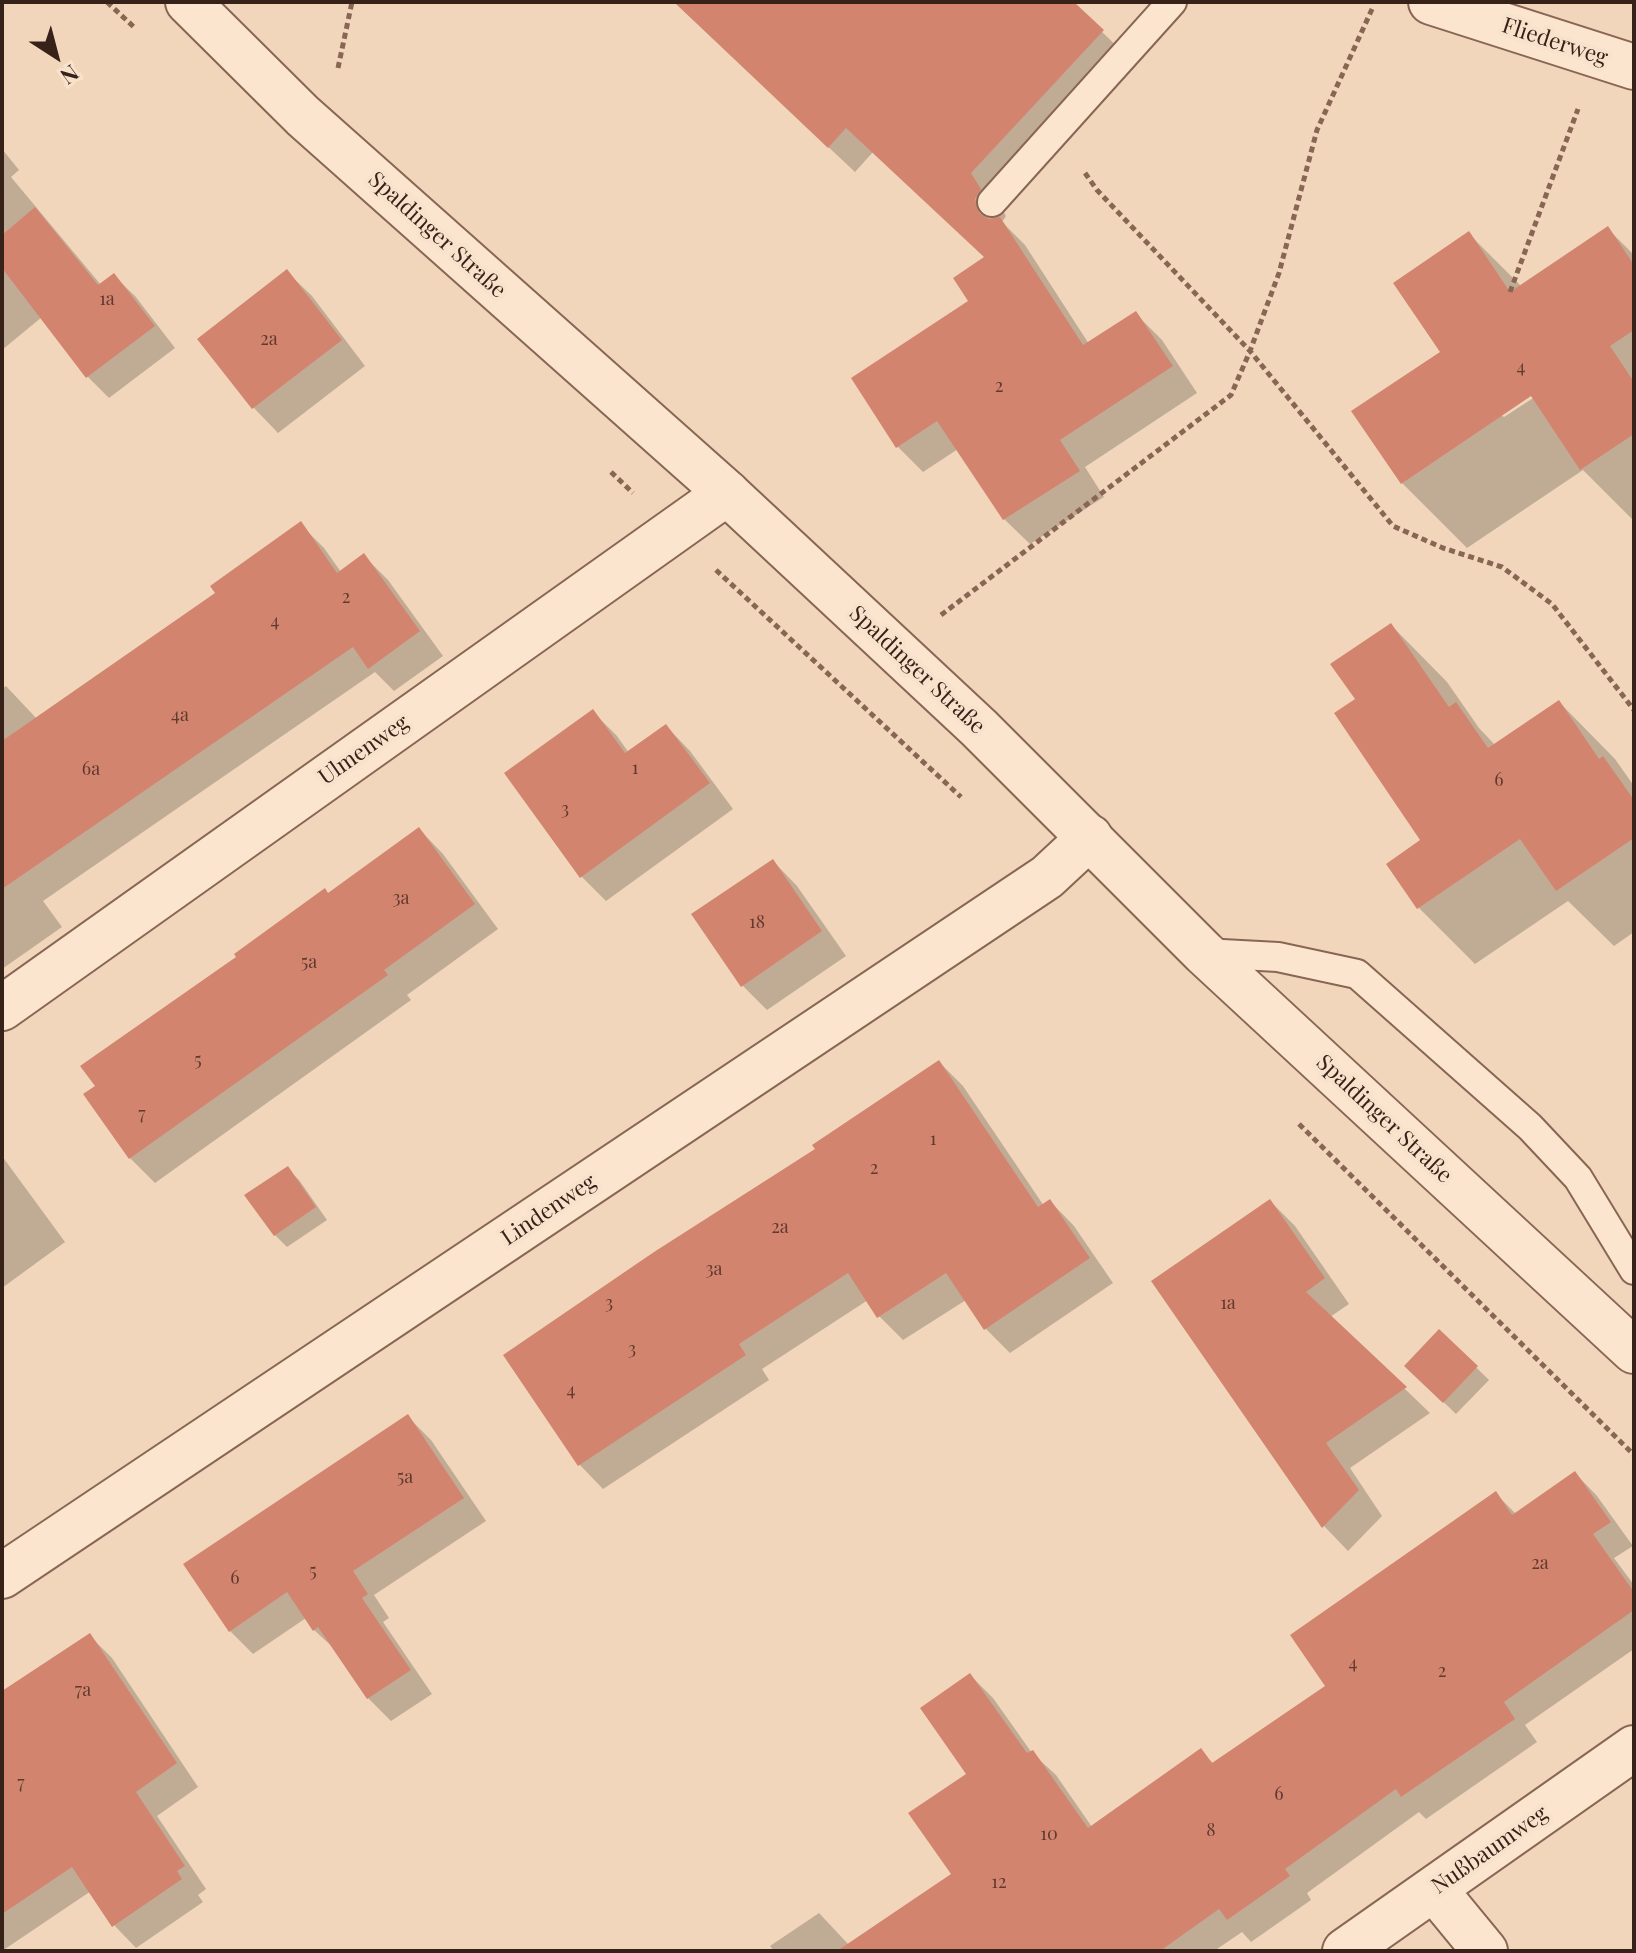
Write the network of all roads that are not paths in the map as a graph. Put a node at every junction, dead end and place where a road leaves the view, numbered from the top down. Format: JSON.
{"nodes":[{"id":1,"x":188,"y":2,"type":"edge"},
{"id":2,"x":1172,"y":2,"type":"edge"},
{"id":3,"x":1431,"y":2,"type":"edge"},
{"id":4,"x":1616,"y":61,"type":"edge"},
{"id":5,"x":992,"y":202,"type":"dead end"},
{"id":6,"x":727,"y":493,"type":"junction"},
{"id":7,"x":1090,"y":837,"type":"junction"},
{"id":8,"x":1204,"y":953,"type":"junction"},
{"id":9,"x":2,"y":1008,"type":"edge"},
{"id":10,"x":1634,"y":1270,"type":"edge"},
{"id":11,"x":1634,"y":1351,"type":"edge"},
{"id":12,"x":2,"y":1576,"type":"edge"},
{"id":13,"x":1634,"y":1748,"type":"edge"},
{"id":14,"x":1434,"y":1889,"type":"junction"},
{"id":15,"x":1345,"y":1951,"type":"edge"},
{"id":16,"x":1485,"y":1951,"type":"edge"}],
"edges":[{"from":1,"to":6,"type":"street","name":"Spaldinger Straße"},
{"from":2,"to":5,"type":"lane"},
{"from":3,"to":4,"type":"street","name":"Fliederweg"},
{"from":6,"to":7,"type":"street","name":"Spaldinger Straße"},
{"from":6,"to":9,"type":"street","name":"Ulmenweg"},
{"from":7,"to":8,"type":"street","name":"Spaldinger Straße"},
{"from":7,"to":12,"type":"street","name":"Lindenweg"},
{"from":8,"to":10,"type":"lane"},
{"from":8,"to":11,"type":"street","name":"Spaldinger Straße"},
{"from":13,"to":14,"type":"street","name":"Nußbaumweg"},
{"from":14,"to":15,"type":"street","name":"Nußbaumweg"},
{"from":14,"to":16,"type":"street"}]}
